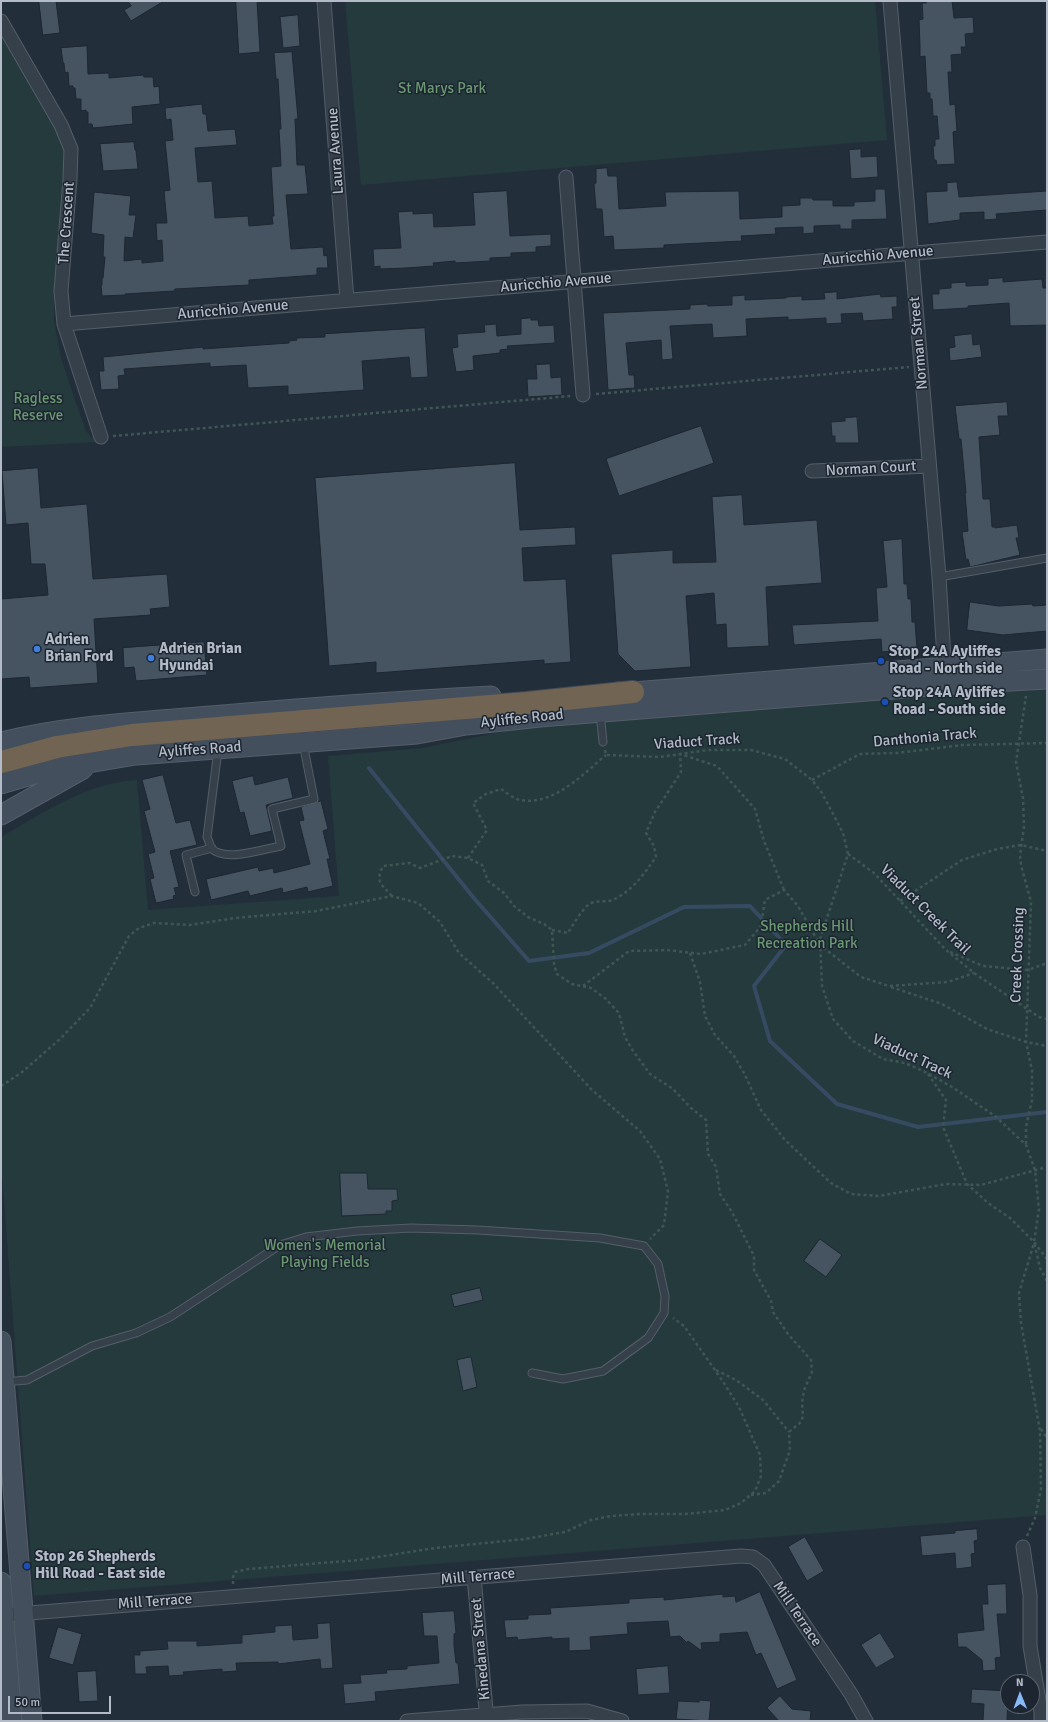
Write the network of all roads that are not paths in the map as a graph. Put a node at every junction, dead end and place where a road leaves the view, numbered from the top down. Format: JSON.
{"nodes":[{"id":1,"x":324,"y":1,"type":"edge"},
{"id":2,"x":890,"y":1,"type":"edge"},
{"id":3,"x":1,"y":21,"type":"edge"},
{"id":4,"x":566,"y":177,"type":"dead end"},
{"id":5,"x":1047,"y":242,"type":"edge"},
{"id":6,"x":911,"y":253,"type":"junction"},
{"id":7,"x":574,"y":281,"type":"junction"},
{"id":8,"x":347,"y":300,"type":"junction"},
{"id":9,"x":64,"y":324,"type":"junction"},
{"id":10,"x":583,"y":395,"type":"road end"},
{"id":11,"x":101,"y":437,"type":"road end"},
{"id":12,"x":929,"y":466,"type":"junction"},
{"id":13,"x":812,"y":471,"type":"dead end"},
{"id":14,"x":1047,"y":558,"type":"edge"},
{"id":15,"x":939,"y":577,"type":"junction"},
{"id":16,"x":1047,"y":659,"type":"edge"},
{"id":17,"x":944,"y":666,"type":"junction"},
{"id":18,"x":1047,"y":679,"type":"edge"},
{"id":19,"x":946,"y":685,"type":"junction"},
{"id":20,"x":632,"y":692,"type":"junction"},
{"id":21,"x":600,"y":712,"type":"junction"},
{"id":22,"x":1,"y":742,"type":"edge"},
{"id":23,"x":603,"y":742,"type":"road end"},
{"id":24,"x":303,"y":743,"type":"junction"},
{"id":25,"x":218,"y":749,"type":"junction"},
{"id":26,"x":100,"y":760,"type":"junction"},
{"id":27,"x":1,"y":762,"type":"edge"},
{"id":28,"x":1,"y":784,"type":"edge"},
{"id":29,"x":1,"y":815,"type":"edge"},
{"id":30,"x":212,"y":848,"type":"junction"},
{"id":31,"x":195,"y":892,"type":"dead end"},
{"id":32,"x":1,"y":1341,"type":"edge"},
{"id":33,"x":532,"y":1372,"type":"dead end"},
{"id":34,"x":4,"y":1382,"type":"junction"},
{"id":35,"x":1023,"y":1547,"type":"road end"},
{"id":36,"x":474,"y":1577,"type":"junction"},
{"id":37,"x":1,"y":1582,"type":"edge"},
{"id":38,"x":23,"y":1613,"type":"junction"},
{"id":39,"x":4,"y":1615,"type":"junction"},
{"id":40,"x":5,"y":1681,"type":"edge"},
{"id":41,"x":487,"y":1718,"type":"edge"},
{"id":42,"x":12,"y":1721,"type":"edge"},
{"id":43,"x":32,"y":1721,"type":"edge"},
{"id":44,"x":407,"y":1721,"type":"edge"},
{"id":45,"x":622,"y":1721,"type":"edge"},
{"id":46,"x":866,"y":1721,"type":"edge"},
{"id":47,"x":1041,"y":1721,"type":"edge"}],
"edges":[{"from":1,"to":8,"type":"street","name":"Laura Avenue"},
{"from":2,"to":6,"type":"street","name":"Norman Street"},
{"from":3,"to":9,"type":"street","name":"The Crescent"},
{"from":4,"to":7,"type":"street"},
{"from":5,"to":6,"type":"street","name":"Auricchio Avenue"},
{"from":6,"to":7,"type":"street","name":"Auricchio Avenue"},
{"from":6,"to":12,"type":"street","name":"Norman Street"},
{"from":7,"to":8,"type":"street","name":"Auricchio Avenue"},
{"from":7,"to":10,"type":"street"},
{"from":8,"to":9,"type":"street","name":"Auricchio Avenue"},
{"from":9,"to":11,"type":"street","name":"The Crescent"},
{"from":12,"to":13,"type":"street","name":"Norman Court"},
{"from":12,"to":15,"type":"street","name":"Norman Street"},
{"from":14,"to":15,"type":"lane"},
{"from":15,"to":17,"type":"street","name":"Norman Street"},
{"from":16,"to":17,"type":"main road","name":"Ayliffes Road"},
{"from":17,"to":19,"type":"street","name":"Norman Street"},
{"from":17,"to":20,"type":"main road","name":"Ayliffes Road"},
{"from":18,"to":19,"type":"main road","name":"Ayliffes Road"},
{"from":19,"to":21,"type":"main road","name":"Ayliffes Road"},
{"from":20,"to":22,"type":"main road","name":"Ayliffes Road"},
{"from":20,"to":27,"type":"highway"},
{"from":21,"to":23,"type":"lane"},
{"from":21,"to":24,"type":"main road","name":"Ayliffes Road"},
{"from":24,"to":25,"type":"main road","name":"Ayliffes Road"},
{"from":24,"to":30,"type":"lane"},
{"from":25,"to":26,"type":"main road","name":"Ayliffes Road"},
{"from":25,"to":30,"type":"lane"},
{"from":26,"to":28,"type":"main road","name":"Ayliffes Road"},
{"from":26,"to":29,"type":"main road"},
{"from":30,"to":31,"type":"lane"},
{"from":32,"to":34,"type":"main road"},
{"from":33,"to":34,"type":"lane"},
{"from":34,"to":38,"type":"main road"},
{"from":35,"to":47,"type":"street"},
{"from":36,"to":38,"type":"street","name":"Mill Terrace"},
{"from":36,"to":41,"type":"street","name":"Kinedana Street"},
{"from":36,"to":46,"type":"street","name":"Mill Terrace"},
{"from":37,"to":39,"type":"main road"},
{"from":38,"to":39,"type":"street","name":"Mill Terrace"},
{"from":38,"to":43,"type":"main road"},
{"from":39,"to":40,"type":"main road"},
{"from":40,"to":42,"type":"main road"},
{"from":41,"to":44,"type":"street"},
{"from":41,"to":45,"type":"street"}]}
